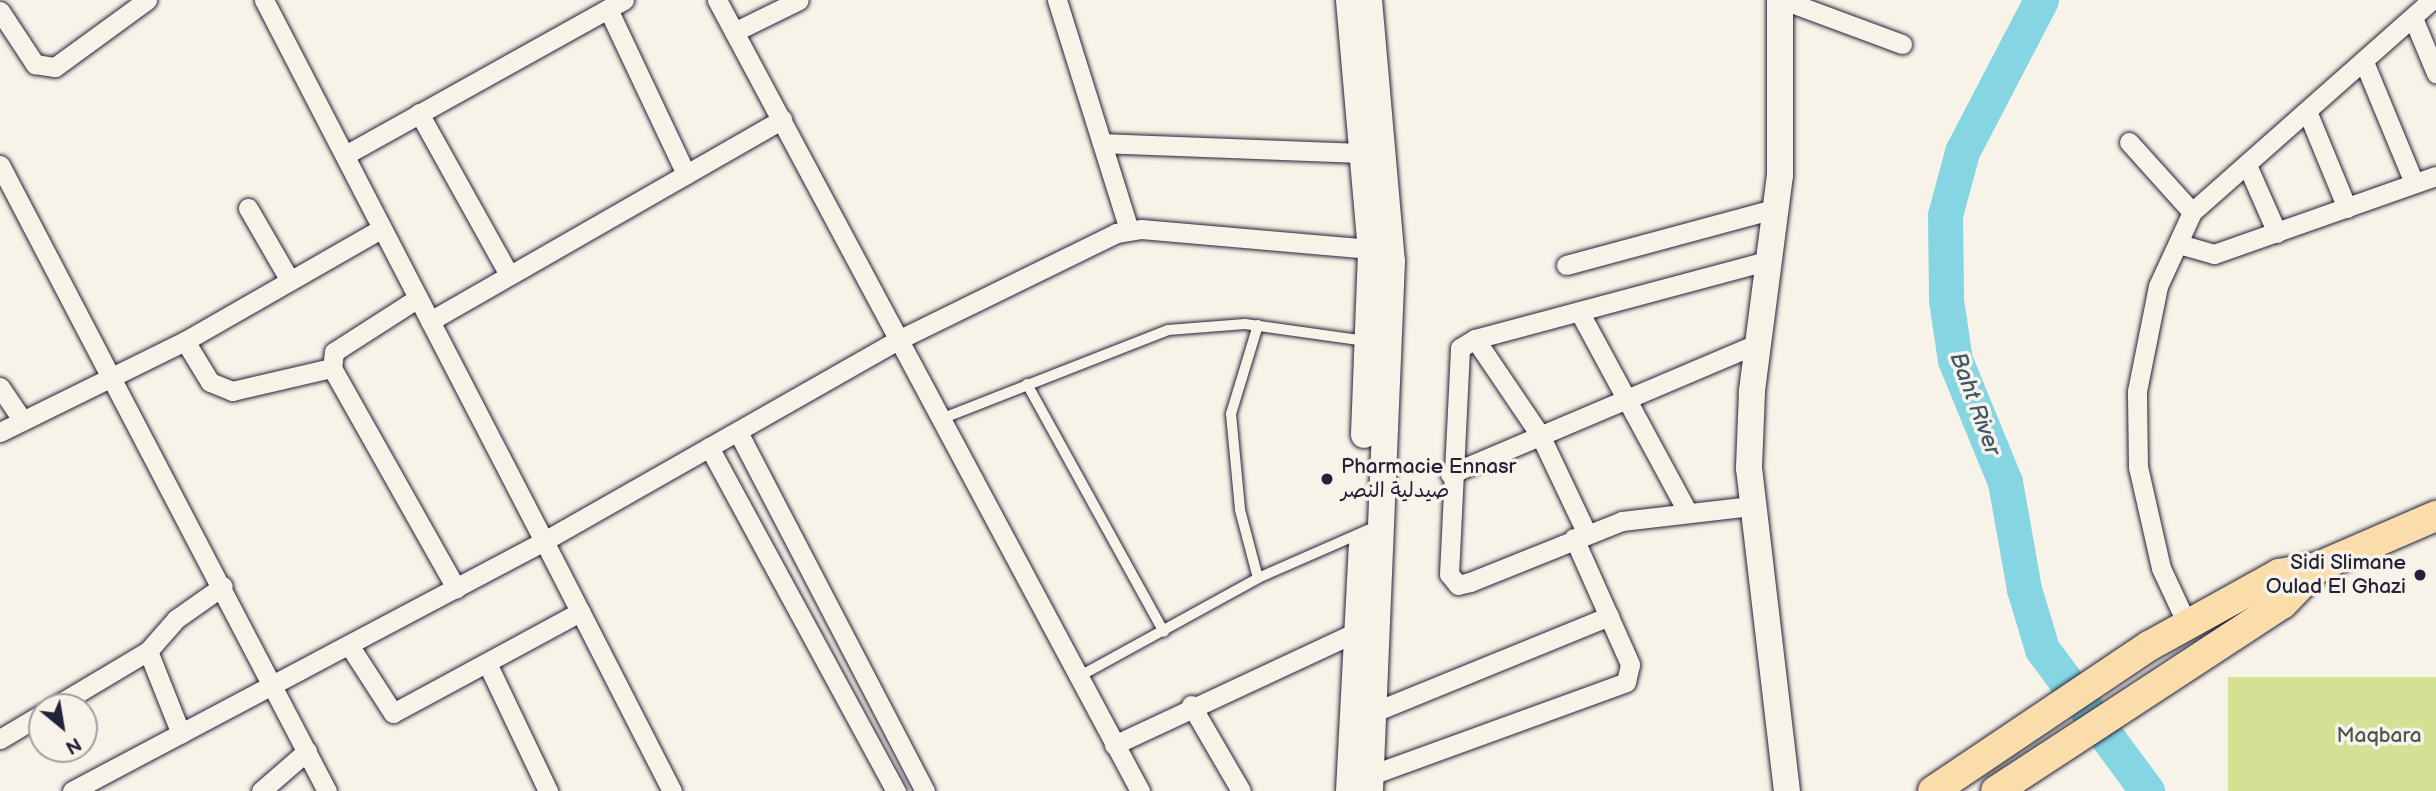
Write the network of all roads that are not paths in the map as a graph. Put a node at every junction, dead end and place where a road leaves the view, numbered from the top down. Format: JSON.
{"nodes":[{"id":1,"x":147,"y":0,"type":"edge"},
{"id":2,"x":264,"y":0,"type":"edge"},
{"id":3,"x":717,"y":0,"type":"edge"},
{"id":4,"x":799,"y":0,"type":"edge"},
{"id":5,"x":1057,"y":0,"type":"edge"},
{"id":6,"x":1349,"y":0,"type":"edge"},
{"id":7,"x":1369,"y":0,"type":"edge"},
{"id":8,"x":1782,"y":0,"type":"edge"},
{"id":9,"x":2432,"y":0,"type":"edge"},
{"id":10,"x":616,"y":5,"type":"edge"},
{"id":11,"x":0,"y":10,"type":"edge"},
{"id":12,"x":2413,"y":18,"type":"junction"},
{"id":13,"x":734,"y":32,"type":"junction"},
{"id":14,"x":1902,"y":44,"type":"dead end"},
{"id":15,"x":2364,"y":62,"type":"junction"},
{"id":16,"x":2436,"y":73,"type":"edge"},
{"id":17,"x":1371,"y":102,"type":"junction"},
{"id":18,"x":2307,"y":111,"type":"junction"},
{"id":19,"x":419,"y":113,"type":"junction"},
{"id":20,"x":782,"y":119,"type":"junction"},
{"id":21,"x":2129,"y":142,"type":"dead end"},
{"id":22,"x":1102,"y":143,"type":"junction"},
{"id":23,"x":1365,"y":153,"type":"junction"},
{"id":24,"x":347,"y":154,"type":"junction"},
{"id":25,"x":0,"y":165,"type":"edge"},
{"id":26,"x":2247,"y":165,"type":"junction"},
{"id":27,"x":686,"y":174,"type":"junction"},
{"id":28,"x":2436,"y":176,"type":"edge"},
{"id":29,"x":2414,"y":183,"type":"junction"},
{"id":30,"x":248,"y":208,"type":"dead end"},
{"id":31,"x":1777,"y":208,"type":"junction"},
{"id":32,"x":2347,"y":208,"type":"junction"},
{"id":33,"x":2192,"y":212,"type":"junction"},
{"id":34,"x":382,"y":228,"type":"junction"},
{"id":35,"x":1129,"y":230,"type":"junction"},
{"id":36,"x":2277,"y":233,"type":"junction"},
{"id":37,"x":2179,"y":244,"type":"junction"},
{"id":38,"x":1381,"y":250,"type":"junction"},
{"id":39,"x":1770,"y":260,"type":"junction"},
{"id":40,"x":1566,"y":265,"type":"dead end"},
{"id":41,"x":509,"y":275,"type":"junction"},
{"id":42,"x":289,"y":279,"type":"junction"},
{"id":43,"x":418,"y":298,"type":"junction"},
{"id":44,"x":1581,"y":315,"type":"junction"},
{"id":45,"x":430,"y":321,"type":"junction"},
{"id":46,"x":1258,"y":326,"type":"junction"},
{"id":47,"x":1475,"y":339,"type":"junction"},
{"id":48,"x":898,"y":340,"type":"junction"},
{"id":49,"x":185,"y":341,"type":"junction"},
{"id":50,"x":1366,"y":341,"type":"junction"},
{"id":51,"x":1759,"y":343,"type":"junction"},
{"id":52,"x":332,"y":368,"type":"junction"},
{"id":53,"x":112,"y":377,"type":"junction"},
{"id":54,"x":1027,"y":384,"type":"junction"},
{"id":55,"x":0,"y":387,"type":"edge"},
{"id":56,"x":1626,"y":399,"type":"junction"},
{"id":57,"x":941,"y":419,"type":"junction"},
{"id":58,"x":22,"y":421,"type":"junction"},
{"id":59,"x":0,"y":432,"type":"edge"},
{"id":60,"x":738,"y":432,"type":"junction"},
{"id":61,"x":1540,"y":435,"type":"junction"},
{"id":62,"x":709,"y":447,"type":"junction"},
{"id":63,"x":1450,"y":474,"type":"junction"},
{"id":64,"x":1751,"y":506,"type":"junction"},
{"id":65,"x":1688,"y":513,"type":"junction"},
{"id":66,"x":2436,"y":516,"type":"edge"},
{"id":67,"x":1370,"y":529,"type":"junction"},
{"id":68,"x":1580,"y":535,"type":"junction"},
{"id":69,"x":544,"y":541,"type":"junction"},
{"id":70,"x":2318,"y":567,"type":"junction"},
{"id":71,"x":1258,"y":578,"type":"junction"},
{"id":72,"x":223,"y":586,"type":"junction"},
{"id":73,"x":456,"y":588,"type":"junction"},
{"id":74,"x":580,"y":612,"type":"junction"},
{"id":75,"x":1609,"y":616,"type":"junction"},
{"id":76,"x":2188,"y":626,"type":"junction"},
{"id":77,"x":1164,"y":632,"type":"junction"},
{"id":78,"x":1356,"y":632,"type":"junction"},
{"id":79,"x":349,"y":645,"type":"junction"},
{"id":80,"x":148,"y":651,"type":"junction"},
{"id":81,"x":487,"y":663,"type":"junction"},
{"id":82,"x":1080,"y":676,"type":"junction"},
{"id":83,"x":275,"y":685,"type":"junction"},
{"id":84,"x":78,"y":693,"type":"edge"},
{"id":85,"x":1191,"y":705,"type":"junction"},
{"id":86,"x":1374,"y":712,"type":"junction"},
{"id":87,"x":28,"y":722,"type":"edge"},
{"id":88,"x":181,"y":734,"type":"junction"},
{"id":89,"x":0,"y":739,"type":"edge"},
{"id":90,"x":1114,"y":744,"type":"junction"},
{"id":91,"x":307,"y":751,"type":"junction"},
{"id":92,"x":916,"y":773,"type":"junction"},
{"id":93,"x":1371,"y":783,"type":"edge"},
{"id":94,"x":895,"y":788,"type":"edge"},
{"id":95,"x":72,"y":791,"type":"edge"},
{"id":96,"x":261,"y":791,"type":"edge"},
{"id":97,"x":327,"y":791,"type":"edge"},
{"id":98,"x":548,"y":791,"type":"edge"},
{"id":99,"x":672,"y":791,"type":"edge"},
{"id":100,"x":925,"y":791,"type":"edge"},
{"id":101,"x":1140,"y":791,"type":"edge"},
{"id":102,"x":1241,"y":791,"type":"edge"},
{"id":103,"x":1349,"y":791,"type":"edge"},
{"id":104,"x":1787,"y":791,"type":"edge"},
{"id":105,"x":1933,"y":791,"type":"edge"},
{"id":106,"x":1996,"y":791,"type":"edge"}],
"edges":[{"from":1,"to":11,"type":"street"},
{"from":2,"to":24,"type":"street"},
{"from":3,"to":13,"type":"street"},
{"from":4,"to":13,"type":"street"},
{"from":5,"to":22,"type":"street"},
{"from":6,"to":17,"type":"street"},
{"from":7,"to":17,"type":"street"},
{"from":8,"to":14,"type":"street"},
{"from":8,"to":31,"type":"street"},
{"from":9,"to":12,"type":"street"},
{"from":10,"to":19,"type":"street"},
{"from":10,"to":27,"type":"street"},
{"from":12,"to":15,"type":"street"},
{"from":12,"to":16,"type":"street"},
{"from":13,"to":20,"type":"street"},
{"from":15,"to":18,"type":"street"},
{"from":15,"to":29,"type":"street"},
{"from":17,"to":23,"type":"street"},
{"from":17,"to":38,"type":"street"},
{"from":18,"to":26,"type":"street"},
{"from":18,"to":32,"type":"street"},
{"from":19,"to":24,"type":"street"},
{"from":19,"to":41,"type":"street"},
{"from":20,"to":27,"type":"street"},
{"from":20,"to":48,"type":"street"},
{"from":21,"to":33,"type":"street"},
{"from":22,"to":23,"type":"street"},
{"from":22,"to":35,"type":"street"},
{"from":23,"to":38,"type":"street"},
{"from":24,"to":34,"type":"street"},
{"from":25,"to":53,"type":"street"},
{"from":26,"to":33,"type":"street"},
{"from":26,"to":36,"type":"street"},
{"from":27,"to":41,"type":"street"},
{"from":28,"to":29,"type":"street"},
{"from":29,"to":32,"type":"street"},
{"from":30,"to":42,"type":"street"},
{"from":31,"to":39,"type":"street"},
{"from":31,"to":40,"type":"street"},
{"from":32,"to":36,"type":"street"},
{"from":33,"to":37,"type":"street"},
{"from":34,"to":42,"type":"street"},
{"from":34,"to":43,"type":"street"},
{"from":35,"to":38,"type":"street"},
{"from":35,"to":48,"type":"street"},
{"from":36,"to":37,"type":"street"},
{"from":37,"to":76,"type":"street"},
{"from":38,"to":50,"type":"street"},
{"from":38,"to":67,"type":"street"},
{"from":39,"to":44,"type":"street"},
{"from":39,"to":51,"type":"street"},
{"from":41,"to":45,"type":"street"},
{"from":42,"to":49,"type":"street"},
{"from":43,"to":45,"type":"street"},
{"from":43,"to":52,"type":"street"},
{"from":44,"to":47,"type":"street"},
{"from":44,"to":56,"type":"street"},
{"from":45,"to":69,"type":"street"},
{"from":46,"to":50,"type":"lane"},
{"from":46,"to":54,"type":"lane"},
{"from":46,"to":71,"type":"lane"},
{"from":47,"to":61,"type":"street"},
{"from":47,"to":63,"type":"street"},
{"from":48,"to":57,"type":"street"},
{"from":48,"to":60,"type":"street"},
{"from":49,"to":52,"type":"street"},
{"from":49,"to":53,"type":"street"},
{"from":50,"to":67,"type":"street"},
{"from":51,"to":56,"type":"street"},
{"from":51,"to":64,"type":"street"},
{"from":52,"to":73,"type":"street"},
{"from":53,"to":58,"type":"street"},
{"from":53,"to":72,"type":"street"},
{"from":54,"to":57,"type":"lane"},
{"from":54,"to":77,"type":"lane"},
{"from":55,"to":58,"type":"street"},
{"from":56,"to":61,"type":"street"},
{"from":56,"to":65,"type":"street"},
{"from":57,"to":82,"type":"street"},
{"from":58,"to":59,"type":"street"},
{"from":60,"to":62,"type":"street"},
{"from":60,"to":92,"type":"street"},
{"from":61,"to":63,"type":"street"},
{"from":61,"to":68,"type":"street"},
{"from":62,"to":69,"type":"street"},
{"from":62,"to":94,"type":"street"},
{"from":63,"to":68,"type":"street"},
{"from":64,"to":65,"type":"street"},
{"from":64,"to":104,"type":"street"},
{"from":65,"to":68,"type":"street"},
{"from":66,"to":70,"type":"main road"},
{"from":67,"to":71,"type":"lane"},
{"from":67,"to":78,"type":"street"},
{"from":67,"to":86,"type":"street"},
{"from":68,"to":75,"type":"street"},
{"from":69,"to":73,"type":"street"},
{"from":69,"to":74,"type":"street"},
{"from":70,"to":76,"type":"main road"},
{"from":70,"to":106,"type":"main road"},
{"from":71,"to":77,"type":"lane"},
{"from":72,"to":80,"type":"street"},
{"from":72,"to":83,"type":"street"},
{"from":73,"to":79,"type":"street"},
{"from":74,"to":81,"type":"street"},
{"from":74,"to":99,"type":"street"},
{"from":75,"to":86,"type":"street"},
{"from":75,"to":93,"type":"street"},
{"from":76,"to":105,"type":"main road"},
{"from":77,"to":82,"type":"lane"},
{"from":78,"to":85,"type":"street"},
{"from":78,"to":103,"type":"street"},
{"from":79,"to":81,"type":"street"},
{"from":79,"to":83,"type":"street"},
{"from":80,"to":84,"type":"street"},
{"from":80,"to":88,"type":"street"},
{"from":81,"to":98,"type":"street"},
{"from":82,"to":90,"type":"street"},
{"from":83,"to":88,"type":"street"},
{"from":83,"to":91,"type":"street"},
{"from":85,"to":90,"type":"street"},
{"from":85,"to":102,"type":"street"},
{"from":86,"to":93,"type":"street"},
{"from":87,"to":89,"type":"street"},
{"from":88,"to":95,"type":"street"},
{"from":90,"to":101,"type":"street"},
{"from":91,"to":96,"type":"street"},
{"from":91,"to":97,"type":"street"},
{"from":92,"to":94,"type":"street"},
{"from":92,"to":100,"type":"street"}]}
